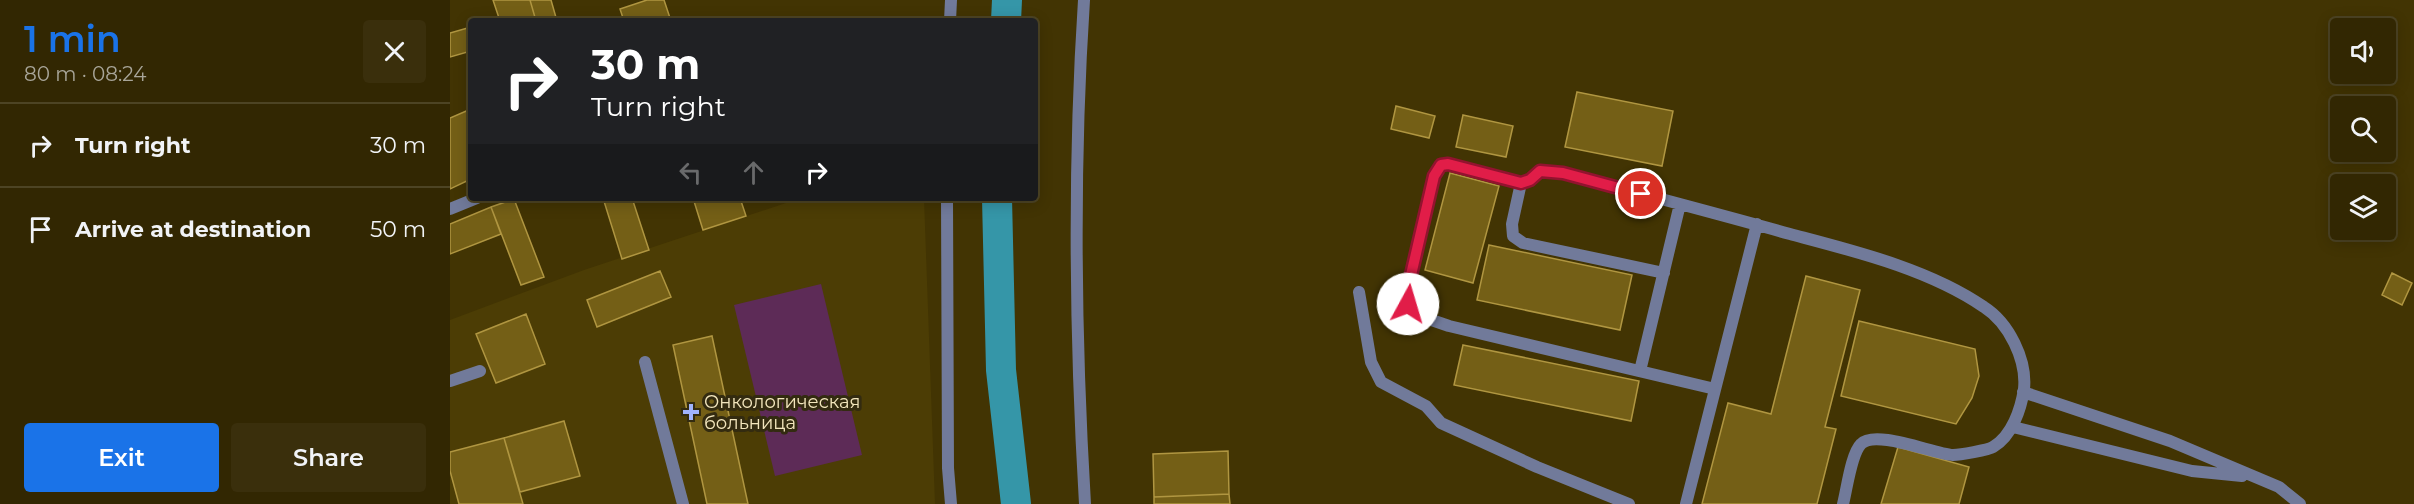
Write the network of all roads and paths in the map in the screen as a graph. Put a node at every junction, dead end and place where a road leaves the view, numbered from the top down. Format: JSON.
{"nodes":[{"id":1,"x":951,"y":0,"type":"edge"},
{"id":2,"x":1084,"y":0,"type":"edge"},
{"id":3,"x":950,"y":18,"type":"edge"},
{"id":4,"x":1521,"y":183,"type":"junction"},
{"id":5,"x":470,"y":201,"type":"edge"},
{"id":6,"x":947,"y":201,"type":"edge"},
{"id":7,"x":1680,"y":204,"type":"junction"},
{"id":8,"x":450,"y":209,"type":"edge"},
{"id":9,"x":1757,"y":224,"type":"junction"},
{"id":10,"x":1664,"y":273,"type":"junction"},
{"id":11,"x":1359,"y":292,"type":"dead end"},
{"id":12,"x":645,"y":362,"type":"dead end"},
{"id":13,"x":480,"y":371,"type":"dead end"},
{"id":14,"x":1640,"y":371,"type":"junction"},
{"id":15,"x":450,"y":381,"type":"edge"},
{"id":16,"x":1715,"y":389,"type":"junction"},
{"id":17,"x":2023,"y":392,"type":"junction"},
{"id":18,"x":2013,"y":427,"type":"junction"},
{"id":19,"x":2255,"y":478,"type":"junction"},
{"id":20,"x":683,"y":504,"type":"edge"},
{"id":21,"x":951,"y":504,"type":"edge"},
{"id":22,"x":1085,"y":504,"type":"edge"},
{"id":23,"x":1629,"y":504,"type":"edge"},
{"id":24,"x":1686,"y":504,"type":"edge"},
{"id":25,"x":1843,"y":504,"type":"edge"},
{"id":26,"x":2300,"y":504,"type":"edge"}],
"edges":[{"from":1,"to":3,"type":"street"},
{"from":2,"to":22,"type":"street"},
{"from":4,"to":7,"type":"street"},
{"from":4,"to":10,"type":"street"},
{"from":4,"to":14,"type":"street"},
{"from":5,"to":8,"type":"street"},
{"from":6,"to":21,"type":"street"},
{"from":7,"to":9,"type":"street"},
{"from":7,"to":10,"type":"street"},
{"from":9,"to":16,"type":"street"},
{"from":9,"to":17,"type":"street"},
{"from":10,"to":14,"type":"street"},
{"from":11,"to":23,"type":"street"},
{"from":12,"to":20,"type":"street"},
{"from":13,"to":15,"type":"street"},
{"from":14,"to":16,"type":"street"},
{"from":16,"to":24,"type":"street"},
{"from":17,"to":18,"type":"street"},
{"from":17,"to":19,"type":"street"},
{"from":18,"to":19,"type":"street"},
{"from":18,"to":25,"type":"street"},
{"from":19,"to":26,"type":"street"}]}
